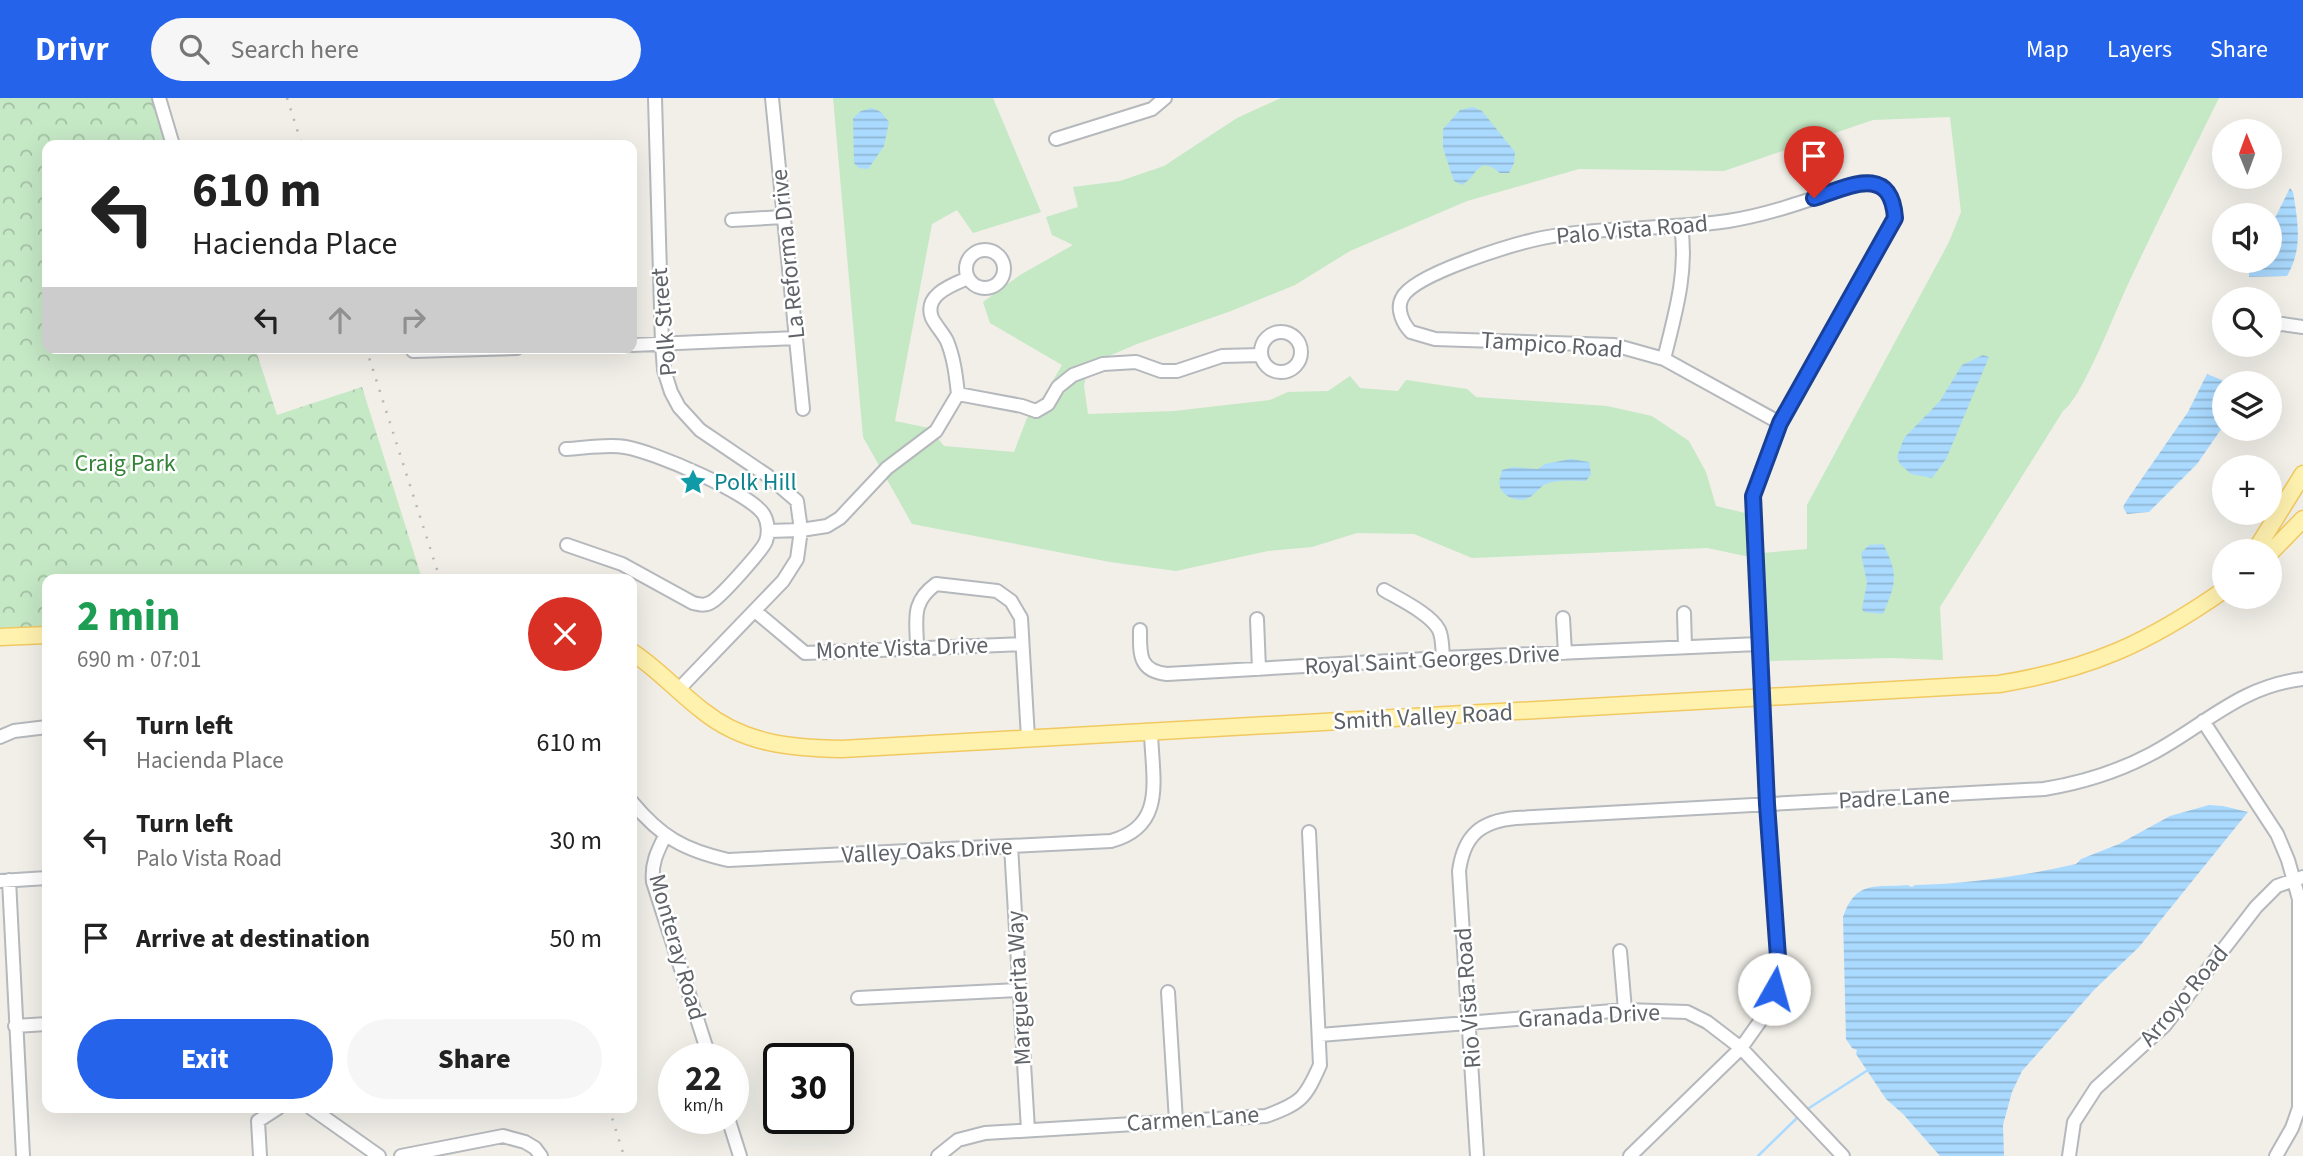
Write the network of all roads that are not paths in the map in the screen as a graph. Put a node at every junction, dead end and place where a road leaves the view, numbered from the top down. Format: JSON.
{"nodes":[{"id":1,"x":159,"y":98,"type":"edge"},
{"id":2,"x":655,"y":98,"type":"edge"},
{"id":3,"x":772,"y":98,"type":"edge"},
{"id":4,"x":1166,"y":98,"type":"edge"},
{"id":5,"x":1056,"y":139,"type":"dead end"},
{"id":6,"x":172,"y":140,"type":"edge"},
{"id":7,"x":783,"y":218,"type":"junction"},
{"id":8,"x":732,"y":220,"type":"dead end"},
{"id":9,"x":1681,"y":226,"type":"junction"},
{"id":10,"x":968,"y":278,"type":"dead end"},
{"id":11,"x":1401,"y":316,"type":"joint"},
{"id":12,"x":2282,"y":324,"type":"edge"},
{"id":13,"x":2303,"y":327,"type":"edge"},
{"id":14,"x":796,"y":338,"type":"junction"},
{"id":15,"x":662,"y":344,"type":"junction"},
{"id":16,"x":637,"y":345,"type":"edge"},
{"id":17,"x":1261,"y":355,"type":"dead end"},
{"id":18,"x":1664,"y":359,"type":"junction"},
{"id":19,"x":958,"y":394,"type":"junction"},
{"id":20,"x":803,"y":409,"type":"dead end"},
{"id":21,"x":1780,"y":423,"type":"junction"},
{"id":22,"x":566,"y":449,"type":"dead end"},
{"id":23,"x":2301,"y":480,"type":"edge"},
{"id":24,"x":2303,"y":519,"type":"edge"},
{"id":25,"x":801,"y":530,"type":"junction"},
{"id":26,"x":768,"y":531,"type":"junction"},
{"id":27,"x":2263,"y":539,"type":"edge"},
{"id":28,"x":2282,"y":541,"type":"edge"},
{"id":29,"x":567,"y":545,"type":"dead end"},
{"id":30,"x":1384,"y":590,"type":"dead end"},
{"id":31,"x":2212,"y":598,"type":"edge"},
{"id":32,"x":755,"y":611,"type":"junction"},
{"id":33,"x":1684,"y":613,"type":"dead end"},
{"id":34,"x":1563,"y":618,"type":"dead end"},
{"id":35,"x":1257,"y":619,"type":"dead end"},
{"id":36,"x":1140,"y":630,"type":"dead end"},
{"id":37,"x":42,"y":635,"type":"edge"},
{"id":38,"x":0,"y":637,"type":"edge"},
{"id":39,"x":1022,"y":643,"type":"junction"},
{"id":40,"x":1758,"y":644,"type":"junction"},
{"id":41,"x":1685,"y":647,"type":"junction"},
{"id":42,"x":917,"y":648,"type":"junction"},
{"id":43,"x":1565,"y":653,"type":"junction"},
{"id":44,"x":637,"y":655,"type":"edge"},
{"id":45,"x":1443,"y":658,"type":"junction"},
{"id":46,"x":1259,"y":669,"type":"junction"},
{"id":47,"x":2303,"y":679,"type":"edge"},
{"id":48,"x":678,"y":690,"type":"junction"},
{"id":49,"x":1762,"y":697,"type":"junction"},
{"id":50,"x":2203,"y":721,"type":"junction"},
{"id":51,"x":42,"y":728,"type":"edge"},
{"id":52,"x":1151,"y":732,"type":"junction"},
{"id":53,"x":0,"y":737,"type":"edge"},
{"id":54,"x":1028,"y":738,"type":"junction"},
{"id":55,"x":1767,"y":804,"type":"junction"},
{"id":56,"x":637,"y":808,"type":"edge"},
{"id":57,"x":1309,"y":832,"type":"dead end"},
{"id":58,"x":665,"y":836,"type":"junction"},
{"id":59,"x":1468,"y":842,"type":"joint"},
{"id":60,"x":1011,"y":846,"type":"junction"},
{"id":61,"x":42,"y":878,"type":"edge"},
{"id":62,"x":2298,"y":878,"type":"edge"},
{"id":63,"x":4,"y":881,"type":"edge"},
{"id":64,"x":1620,"y":951,"type":"dead end"},
{"id":65,"x":1018,"y":990,"type":"junction"},
{"id":66,"x":1168,"y":992,"type":"dead end"},
{"id":67,"x":858,"y":998,"type":"dead end"},
{"id":68,"x":1625,"y":1010,"type":"junction"},
{"id":69,"x":42,"y":1024,"type":"edge"},
{"id":70,"x":1470,"y":1024,"type":"junction"},
{"id":71,"x":15,"y":1026,"type":"junction"},
{"id":72,"x":1320,"y":1035,"type":"junction"},
{"id":73,"x":705,"y":1043,"type":"edge"},
{"id":74,"x":1741,"y":1048,"type":"junction"},
{"id":75,"x":270,"y":1113,"type":"edge"},
{"id":76,"x":318,"y":1113,"type":"edge"},
{"id":77,"x":1176,"y":1121,"type":"junction"},
{"id":78,"x":1028,"y":1130,"type":"junction"},
{"id":79,"x":734,"y":1134,"type":"edge"},
{"id":80,"x":939,"y":1155,"type":"edge"},
{"id":81,"x":23,"y":1156,"type":"edge"},
{"id":82,"x":260,"y":1156,"type":"edge"},
{"id":83,"x":379,"y":1156,"type":"edge"},
{"id":84,"x":401,"y":1156,"type":"edge"},
{"id":85,"x":541,"y":1156,"type":"edge"},
{"id":86,"x":740,"y":1156,"type":"edge"},
{"id":87,"x":1477,"y":1156,"type":"edge"},
{"id":88,"x":1630,"y":1156,"type":"edge"},
{"id":89,"x":1843,"y":1156,"type":"edge"},
{"id":90,"x":2069,"y":1156,"type":"edge"},
{"id":91,"x":2276,"y":1156,"type":"edge"}],
"edges":[{"from":1,"to":6,"type":"street"},
{"from":2,"to":15,"type":"street","name":"Polk Street"},
{"from":3,"to":7,"type":"street","name":"La Reforma Drive"},
{"from":4,"to":5,"type":"street"},
{"from":7,"to":8,"type":"street"},
{"from":7,"to":14,"type":"street","name":"La Reforma Drive"},
{"from":9,"to":11,"type":"street","name":"Palo Vista Road"},
{"from":9,"to":18,"type":"street"},
{"from":9,"to":21,"type":"street","name":"Palo Vista Road"},
{"from":10,"to":19,"type":"street"},
{"from":11,"to":18,"type":"street","name":"Tampico Road"},
{"from":12,"to":13,"type":"street"},
{"from":14,"to":15,"type":"street"},
{"from":14,"to":20,"type":"street","name":"La Reforma Drive"},
{"from":15,"to":16,"type":"street"},
{"from":15,"to":25,"type":"street","name":"Polk Street"},
{"from":17,"to":19,"type":"street"},
{"from":18,"to":21,"type":"street","name":"Tampico Road"},
{"from":19,"to":25,"type":"street"},
{"from":21,"to":40,"type":"street"},
{"from":22,"to":26,"type":"street"},
{"from":23,"to":27,"type":"main road"},
{"from":24,"to":28,"type":"main road"},
{"from":25,"to":26,"type":"street"},
{"from":25,"to":32,"type":"street","name":"Polk Street"},
{"from":26,"to":29,"type":"street"},
{"from":30,"to":45,"type":"street"},
{"from":31,"to":49,"type":"main road","name":"Smith Valley Road"},
{"from":32,"to":42,"type":"street","name":"Monte Vista Drive"},
{"from":32,"to":48,"type":"street","name":"Polk Street"},
{"from":33,"to":41,"type":"street"},
{"from":34,"to":43,"type":"street"},
{"from":35,"to":46,"type":"street"},
{"from":36,"to":46,"type":"street","name":"Royal Saint Georges Drive"},
{"from":37,"to":38,"type":"main road"},
{"from":39,"to":42,"type":"street","name":"Monte Vista Drive"},
{"from":39,"to":42,"type":"street"},
{"from":39,"to":54,"type":"street"},
{"from":40,"to":41,"type":"street","name":"Royal Saint Georges Drive"},
{"from":40,"to":49,"type":"street"},
{"from":41,"to":43,"type":"street","name":"Royal Saint Georges Drive"},
{"from":43,"to":45,"type":"street","name":"Royal Saint Georges Drive"},
{"from":44,"to":48,"type":"main road","name":"Smith Valley Road"},
{"from":45,"to":46,"type":"street","name":"Royal Saint Georges Drive"},
{"from":47,"to":50,"type":"street","name":"Padre Lane"},
{"from":48,"to":54,"type":"main road","name":"Smith Valley Road"},
{"from":49,"to":52,"type":"main road","name":"Smith Valley Road"},
{"from":49,"to":55,"type":"street"},
{"from":50,"to":55,"type":"street","name":"Padre Lane"},
{"from":50,"to":62,"type":"street"},
{"from":51,"to":53,"type":"street"},
{"from":52,"to":54,"type":"main road","name":"Smith Valley Road"},
{"from":52,"to":60,"type":"street","name":"Valley Oaks Drive"},
{"from":55,"to":59,"type":"street","name":"Padre Lane"},
{"from":55,"to":74,"type":"street"},
{"from":56,"to":58,"type":"street","name":"Valley Oaks Drive"},
{"from":57,"to":72,"type":"street","name":"Carmen Lane"},
{"from":58,"to":60,"type":"street","name":"Valley Oaks Drive"},
{"from":58,"to":73,"type":"street","name":"Monteray Road"},
{"from":59,"to":70,"type":"street","name":"Rio Vista Road"},
{"from":60,"to":65,"type":"street","name":"Marguerita Way"},
{"from":61,"to":63,"type":"street"},
{"from":62,"to":90,"type":"street","name":"Arroyo Road"},
{"from":62,"to":91,"type":"street"},
{"from":63,"to":71,"type":"street"},
{"from":64,"to":68,"type":"street"},
{"from":65,"to":67,"type":"street"},
{"from":65,"to":78,"type":"street","name":"Marguerita Way"},
{"from":66,"to":77,"type":"street"},
{"from":68,"to":70,"type":"street","name":"Granada Drive"},
{"from":68,"to":74,"type":"street","name":"Granada Drive"},
{"from":69,"to":71,"type":"street"},
{"from":70,"to":72,"type":"street","name":"Granada Drive"},
{"from":70,"to":87,"type":"street","name":"Rio Vista Road"},
{"from":71,"to":81,"type":"street"},
{"from":72,"to":77,"type":"street","name":"Carmen Lane"},
{"from":74,"to":88,"type":"street"},
{"from":74,"to":89,"type":"street","name":"Granada Drive"},
{"from":75,"to":82,"type":"street"},
{"from":76,"to":83,"type":"street"},
{"from":77,"to":78,"type":"street","name":"Carmen Lane"},
{"from":78,"to":80,"type":"street","name":"Carmen Lane"},
{"from":79,"to":86,"type":"street"},
{"from":84,"to":85,"type":"street"}]}
